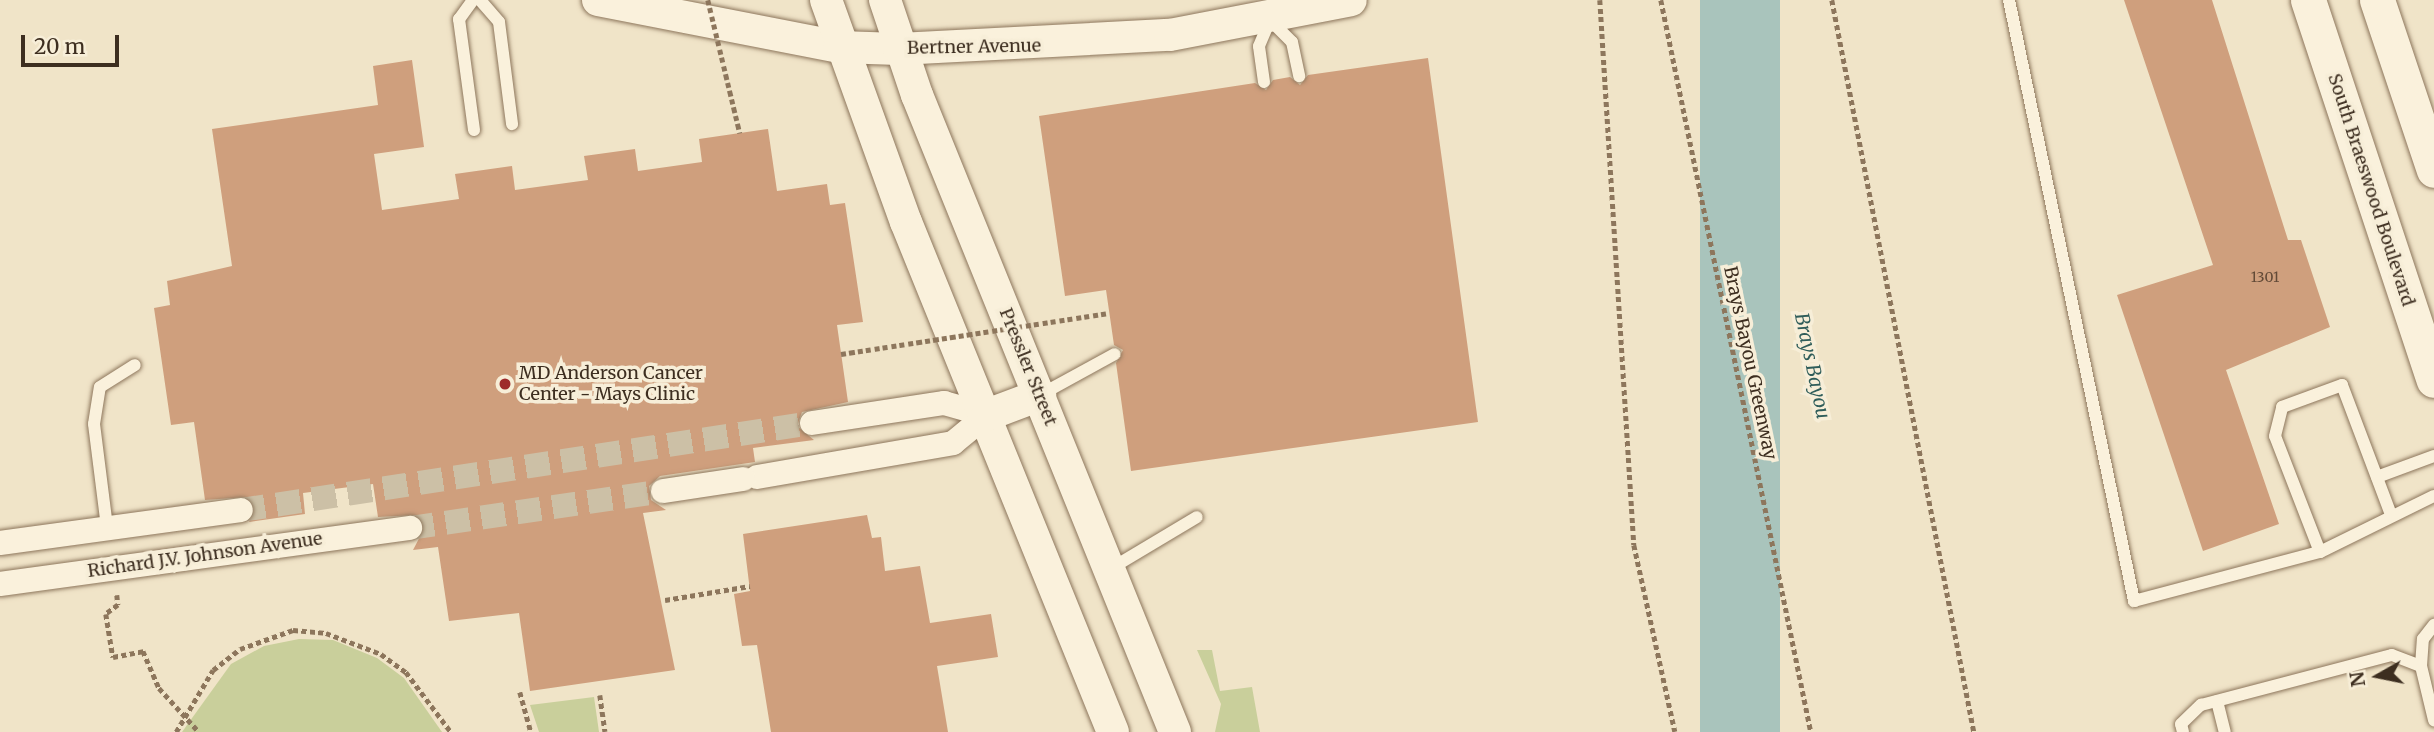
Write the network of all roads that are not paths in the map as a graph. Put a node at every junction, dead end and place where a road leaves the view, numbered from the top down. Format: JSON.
{"nodes":[{"id":1,"x":474,"y":0,"type":"edge"},
{"id":2,"x":480,"y":0,"type":"edge"},
{"id":3,"x":598,"y":0,"type":"edge"},
{"id":4,"x":826,"y":0,"type":"edge"},
{"id":5,"x":885,"y":0,"type":"edge"},
{"id":6,"x":2009,"y":0,"type":"edge"},
{"id":7,"x":2308,"y":0,"type":"edge"},
{"id":8,"x":2377,"y":0,"type":"edge"},
{"id":9,"x":1347,"y":1,"type":"edge"},
{"id":10,"x":1268,"y":10,"type":"edge"},
{"id":11,"x":839,"y":47,"type":"junction"},
{"id":12,"x":899,"y":48,"type":"junction"},
{"id":13,"x":1299,"y":76,"type":"dead end"},
{"id":14,"x":1264,"y":82,"type":"dead end"},
{"id":15,"x":512,"y":124,"type":"dead end"},
{"id":16,"x":474,"y":130,"type":"dead end"},
{"id":17,"x":2434,"y":170,"type":"edge"},
{"id":18,"x":1115,"y":354,"type":"dead end"},
{"id":19,"x":135,"y":365,"type":"dead end"},
{"id":20,"x":2434,"y":380,"type":"edge"},
{"id":21,"x":1040,"y":396,"type":"junction"},
{"id":22,"x":988,"y":415,"type":"junction"},
{"id":23,"x":811,"y":423,"type":"tunnel mouth"},
{"id":24,"x":2434,"y":456,"type":"edge"},
{"id":25,"x":2376,"y":477,"type":"junction"},
{"id":26,"x":663,"y":491,"type":"tunnel mouth"},
{"id":27,"x":2434,"y":496,"type":"edge"},
{"id":28,"x":242,"y":510,"type":"tunnel mouth"},
{"id":29,"x":2391,"y":515,"type":"junction"},
{"id":30,"x":1196,"y":517,"type":"dead end"},
{"id":31,"x":107,"y":527,"type":"junction"},
{"id":32,"x":410,"y":528,"type":"tunnel mouth"},
{"id":33,"x":0,"y":542,"type":"edge"},
{"id":34,"x":2320,"y":552,"type":"junction"},
{"id":35,"x":113,"y":567,"type":"junction"},
{"id":36,"x":1110,"y":569,"type":"junction"},
{"id":37,"x":0,"y":584,"type":"edge"},
{"id":38,"x":2434,"y":625,"type":"edge"},
{"id":39,"x":2421,"y":666,"type":"junction"},
{"id":40,"x":2217,"y":701,"type":"junction"},
{"id":41,"x":2434,"y":720,"type":"edge"},
{"id":42,"x":1113,"y":732,"type":"edge"},
{"id":43,"x":1175,"y":732,"type":"edge"},
{"id":44,"x":2183,"y":732,"type":"edge"},
{"id":45,"x":2225,"y":732,"type":"edge"}],
"edges":[{"from":1,"to":16,"type":"lane"},
{"from":2,"to":15,"type":"lane"},
{"from":3,"to":11,"type":"street","name":"Bertner Avenue"},
{"from":4,"to":11,"type":"street"},
{"from":5,"to":12,"type":"street","name":"Pressler Street"},
{"from":6,"to":34,"type":"lane"},
{"from":7,"to":20,"type":"main road","name":"South Braeswood Boulevard"},
{"from":8,"to":17,"type":"main road"},
{"from":9,"to":10,"type":"street","name":"Bertner Avenue"},
{"from":10,"to":12,"type":"street","name":"Bertner Avenue"},
{"from":10,"to":13,"type":"lane"},
{"from":10,"to":14,"type":"lane"},
{"from":11,"to":12,"type":"street","name":"Bertner Avenue"},
{"from":11,"to":22,"type":"street"},
{"from":12,"to":21,"type":"street","name":"Pressler Street"},
{"from":18,"to":21,"type":"lane"},
{"from":19,"to":31,"type":"lane"},
{"from":21,"to":22,"type":"street"},
{"from":21,"to":36,"type":"street","name":"Pressler Street"},
{"from":22,"to":23,"type":"street"},
{"from":22,"to":26,"type":"street"},
{"from":22,"to":42,"type":"street"},
{"from":24,"to":25,"type":"lane"},
{"from":25,"to":29,"type":"lane"},
{"from":25,"to":34,"type":"lane"},
{"from":27,"to":29,"type":"lane"},
{"from":28,"to":31,"type":"street"},
{"from":29,"to":34,"type":"lane"},
{"from":30,"to":36,"type":"lane"},
{"from":31,"to":33,"type":"street"},
{"from":31,"to":35,"type":"street"},
{"from":32,"to":35,"type":"street","name":"Richard J.V. Johnson Avenue"},
{"from":35,"to":37,"type":"street","name":"Richard J.V. Johnson Avenue"},
{"from":36,"to":43,"type":"street","name":"Pressler Street"},
{"from":38,"to":39,"type":"lane"},
{"from":39,"to":40,"type":"lane"},
{"from":39,"to":41,"type":"lane"},
{"from":40,"to":44,"type":"lane"},
{"from":40,"to":45,"type":"lane"}]}
